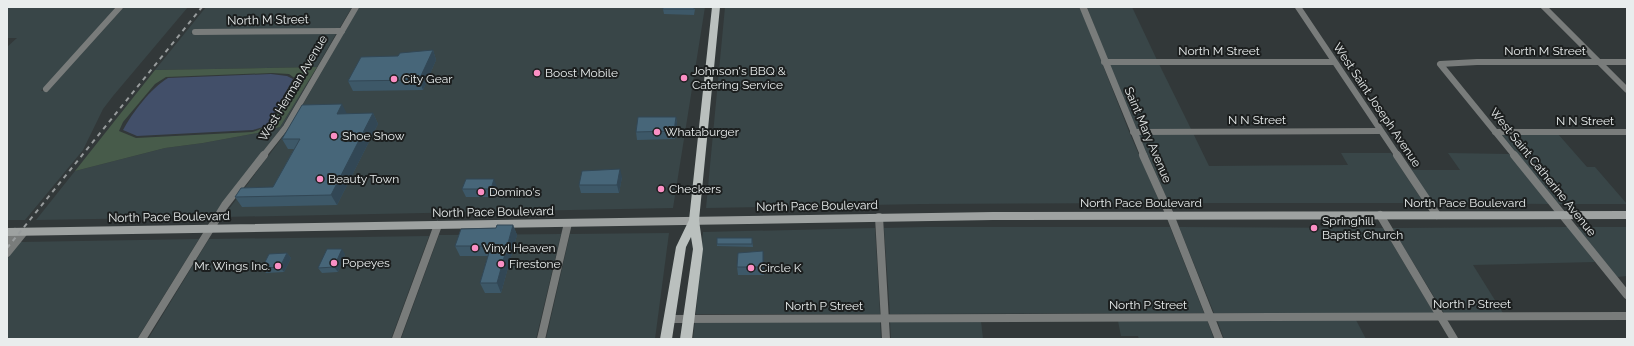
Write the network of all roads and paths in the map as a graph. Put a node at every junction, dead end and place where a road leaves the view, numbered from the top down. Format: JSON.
{"nodes":[{"id":1,"x":120,"y":7,"type":"edge"},
{"id":2,"x":356,"y":7,"type":"edge"},
{"id":3,"x":716,"y":7,"type":"edge"},
{"id":4,"x":1083,"y":7,"type":"edge"},
{"id":5,"x":1298,"y":7,"type":"edge"},
{"id":6,"x":1544,"y":7,"type":"edge"},
{"id":7,"x":342,"y":31,"type":"junction"},
{"id":8,"x":195,"y":32,"type":"dead end"},
{"id":9,"x":1104,"y":62,"type":"junction"},
{"id":10,"x":1334,"y":62,"type":"junction"},
{"id":11,"x":1599,"y":62,"type":"junction"},
{"id":12,"x":1627,"y":62,"type":"edge"},
{"id":13,"x":1440,"y":64,"type":"joint"},
{"id":14,"x":46,"y":89,"type":"dead end"},
{"id":15,"x":1627,"y":90,"type":"edge"},
{"id":16,"x":1380,"y":131,"type":"junction"},
{"id":17,"x":1133,"y":132,"type":"junction"},
{"id":18,"x":1495,"y":132,"type":"junction"},
{"id":19,"x":1627,"y":132,"type":"edge"},
{"id":20,"x":1170,"y":215,"type":"junction"},
{"id":21,"x":1380,"y":215,"type":"junction"},
{"id":22,"x":1437,"y":215,"type":"junction"},
{"id":23,"x":1563,"y":215,"type":"junction"},
{"id":24,"x":1627,"y":215,"type":"edge"},
{"id":25,"x":879,"y":217,"type":"junction"},
{"id":26,"x":694,"y":220,"type":"junction"},
{"id":27,"x":568,"y":223,"type":"junction"},
{"id":28,"x":438,"y":224,"type":"junction"},
{"id":29,"x":211,"y":228,"type":"junction"},
{"id":30,"x":15,"y":232,"type":"edge"},
{"id":31,"x":7,"y":242,"type":"edge"},
{"id":32,"x":7,"y":253,"type":"edge"},
{"id":33,"x":1627,"y":295,"type":"edge"},
{"id":34,"x":1210,"y":316,"type":"junction"},
{"id":35,"x":1441,"y":316,"type":"junction"},
{"id":36,"x":1627,"y":316,"type":"edge"},
{"id":37,"x":669,"y":318,"type":"junction"},
{"id":38,"x":689,"y":318,"type":"junction"},
{"id":39,"x":885,"y":318,"type":"junction"},
{"id":40,"x":142,"y":339,"type":"edge"},
{"id":41,"x":396,"y":339,"type":"edge"},
{"id":42,"x":541,"y":339,"type":"edge"},
{"id":43,"x":666,"y":339,"type":"edge"},
{"id":44,"x":686,"y":339,"type":"edge"},
{"id":45,"x":886,"y":339,"type":"edge"},
{"id":46,"x":1219,"y":339,"type":"edge"},
{"id":47,"x":1454,"y":339,"type":"edge"}],
"edges":[{"from":1,"to":14,"type":"street"},
{"from":2,"to":7,"type":"street","name":"West Herman Avenue"},
{"from":3,"to":26,"type":"main road"},
{"from":4,"to":9,"type":"street","name":"Saint Mary Avenue"},
{"from":5,"to":10,"type":"street","name":"West Saint Joseph Avenue"},
{"from":6,"to":11,"type":"street"},
{"from":7,"to":8,"type":"street","name":"North M Street"},
{"from":7,"to":29,"type":"street","name":"West Herman Avenue"},
{"from":9,"to":10,"type":"street","name":"North M Street"},
{"from":9,"to":17,"type":"street","name":"Saint Mary Avenue"},
{"from":10,"to":16,"type":"street","name":"West Saint Joseph Avenue"},
{"from":11,"to":12,"type":"street","name":"North M Street"},
{"from":11,"to":13,"type":"street","name":"North M Street"},
{"from":11,"to":15,"type":"street"},
{"from":13,"to":18,"type":"street","name":"West Saint Catherine Avenue"},
{"from":16,"to":17,"type":"street","name":"N N Street"},
{"from":16,"to":22,"type":"street","name":"West Saint Joseph Avenue"},
{"from":17,"to":20,"type":"street","name":"Saint Mary Avenue"},
{"from":18,"to":19,"type":"street","name":"N N Street"},
{"from":18,"to":23,"type":"street","name":"West Saint Catherine Avenue"},
{"from":20,"to":21,"type":"main road","name":"North Pace Boulevard"},
{"from":20,"to":25,"type":"main road","name":"North Pace Boulevard"},
{"from":20,"to":34,"type":"street","name":"Saint Mary Avenue"},
{"from":21,"to":22,"type":"main road","name":"North Pace Boulevard"},
{"from":21,"to":35,"type":"street"},
{"from":22,"to":23,"type":"main road","name":"North Pace Boulevard"},
{"from":23,"to":24,"type":"main road","name":"North Pace Boulevard"},
{"from":23,"to":33,"type":"street","name":"West Saint Catherine Avenue"},
{"from":25,"to":26,"type":"main road","name":"North Pace Boulevard"},
{"from":25,"to":39,"type":"street"},
{"from":26,"to":27,"type":"main road","name":"North Pace Boulevard"},
{"from":26,"to":37,"type":"main road"},
{"from":26,"to":38,"type":"main road"},
{"from":27,"to":28,"type":"main road","name":"North Pace Boulevard"},
{"from":27,"to":42,"type":"street"},
{"from":28,"to":29,"type":"main road","name":"North Pace Boulevard"},
{"from":28,"to":41,"type":"street"},
{"from":29,"to":30,"type":"main road","name":"North Pace Boulevard"},
{"from":29,"to":40,"type":"street","name":"West Herman Avenue"},
{"from":30,"to":31,"type":"street"},
{"from":30,"to":32,"type":"street"},
{"from":34,"to":35,"type":"street","name":"North P Street"},
{"from":34,"to":39,"type":"street","name":"North P Street"},
{"from":34,"to":46,"type":"street","name":"Saint Mary Avenue"},
{"from":35,"to":36,"type":"street","name":"North P Street"},
{"from":35,"to":47,"type":"street"},
{"from":37,"to":38,"type":"street","name":"North P Street"},
{"from":37,"to":43,"type":"main road"},
{"from":38,"to":39,"type":"street","name":"North P Street"},
{"from":38,"to":44,"type":"main road"},
{"from":39,"to":45,"type":"street"}]}
